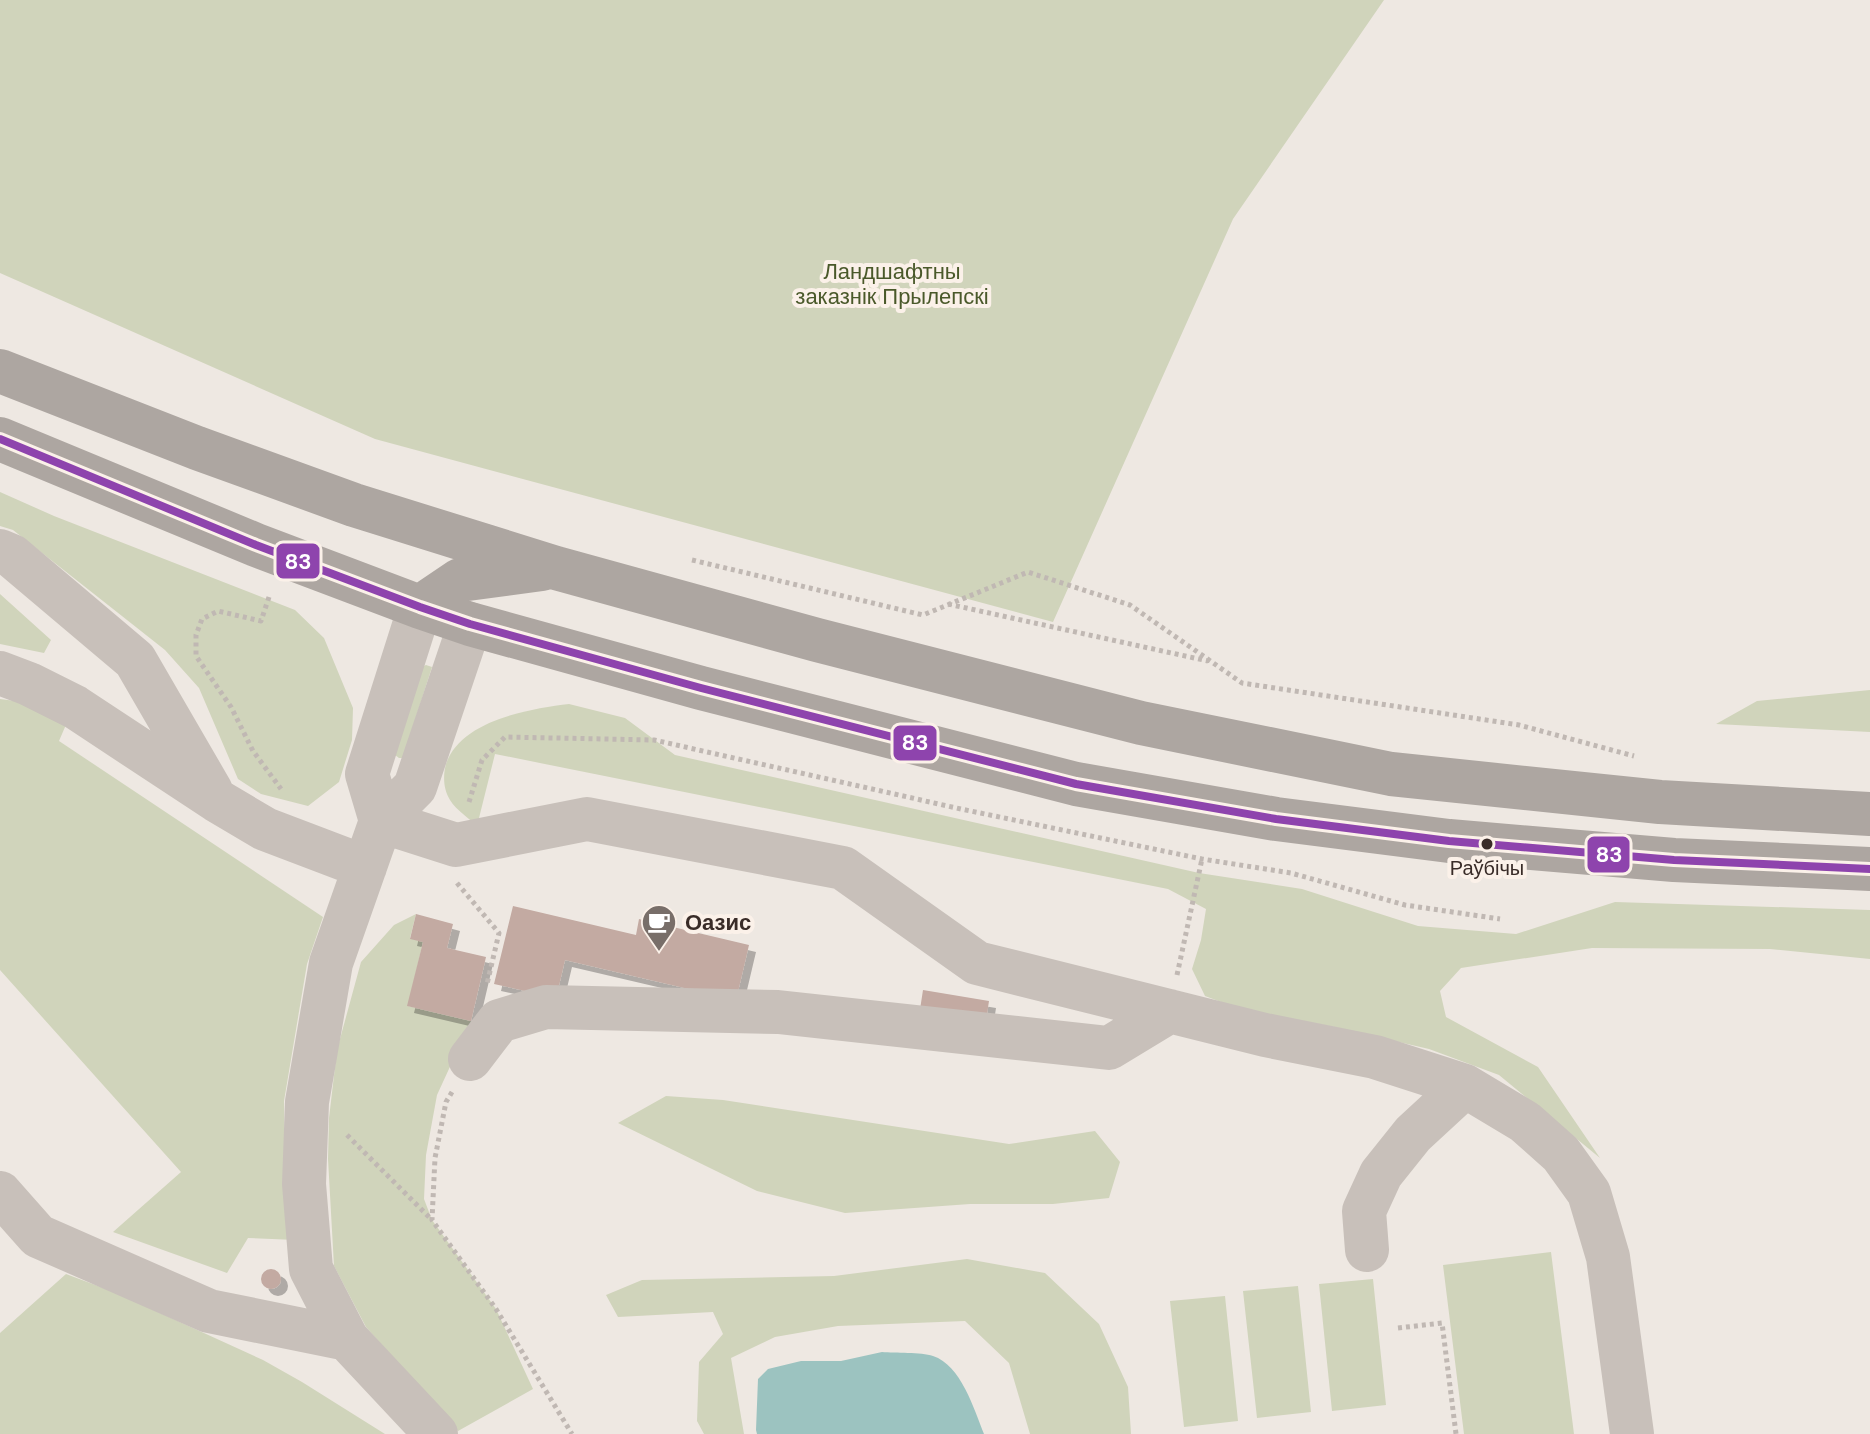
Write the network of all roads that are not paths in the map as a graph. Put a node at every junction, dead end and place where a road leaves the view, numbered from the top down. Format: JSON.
{"nodes":[{"id":1,"x":0,"y":371,"type":"edge"},
{"id":2,"x":0,"y":439,"type":"edge"},
{"id":3,"x":395,"y":517,"type":"junction"},
{"id":4,"x":0,"y":551,"type":"edge"},
{"id":5,"x":556,"y":568,"type":"junction"},
{"id":6,"x":460,"y":580,"type":"junction"},
{"id":7,"x":420,"y":607,"type":"junction"},
{"id":8,"x":470,"y":624,"type":"junction"},
{"id":9,"x":0,"y":673,"type":"edge"},
{"id":10,"x":216,"y":800,"type":"junction"},
{"id":11,"x":1870,"y":814,"type":"edge"},
{"id":12,"x":381,"y":821,"type":"junction"},
{"id":13,"x":365,"y":867,"type":"junction"},
{"id":14,"x":1870,"y":869,"type":"edge"},
{"id":15,"x":1170,"y":1011,"type":"junction"},
{"id":16,"x":470,"y":1059,"type":"road end"},
{"id":17,"x":1465,"y":1086,"type":"junction"},
{"id":18,"x":0,"y":1193,"type":"edge"},
{"id":19,"x":1367,"y":1250,"type":"dead end"},
{"id":20,"x":347,"y":1339,"type":"junction"},
{"id":21,"x":436,"y":1434,"type":"edge"},
{"id":22,"x":1632,"y":1434,"type":"edge"}],
"edges":[{"from":1,"to":3,"type":"highway"},
{"from":2,"to":7,"type":"highway"},
{"from":3,"to":5,"type":"highway"},
{"from":3,"to":6,"type":"highway"},
{"from":4,"to":10,"type":"street"},
{"from":5,"to":6,"type":"highway"},
{"from":5,"to":11,"type":"highway"},
{"from":6,"to":7,"type":"highway"},
{"from":6,"to":8,"type":"highway"},
{"from":7,"to":8,"type":"highway"},
{"from":7,"to":12,"type":"street"},
{"from":8,"to":12,"type":"street"},
{"from":8,"to":14,"type":"highway"},
{"from":9,"to":10,"type":"street"},
{"from":10,"to":13,"type":"street"},
{"from":12,"to":13,"type":"street"},
{"from":12,"to":15,"type":"street"},
{"from":13,"to":20,"type":"street"},
{"from":15,"to":16,"type":"street"},
{"from":15,"to":17,"type":"street"},
{"from":17,"to":19,"type":"street"},
{"from":17,"to":22,"type":"street"},
{"from":18,"to":20,"type":"street"},
{"from":20,"to":21,"type":"street"}]}
